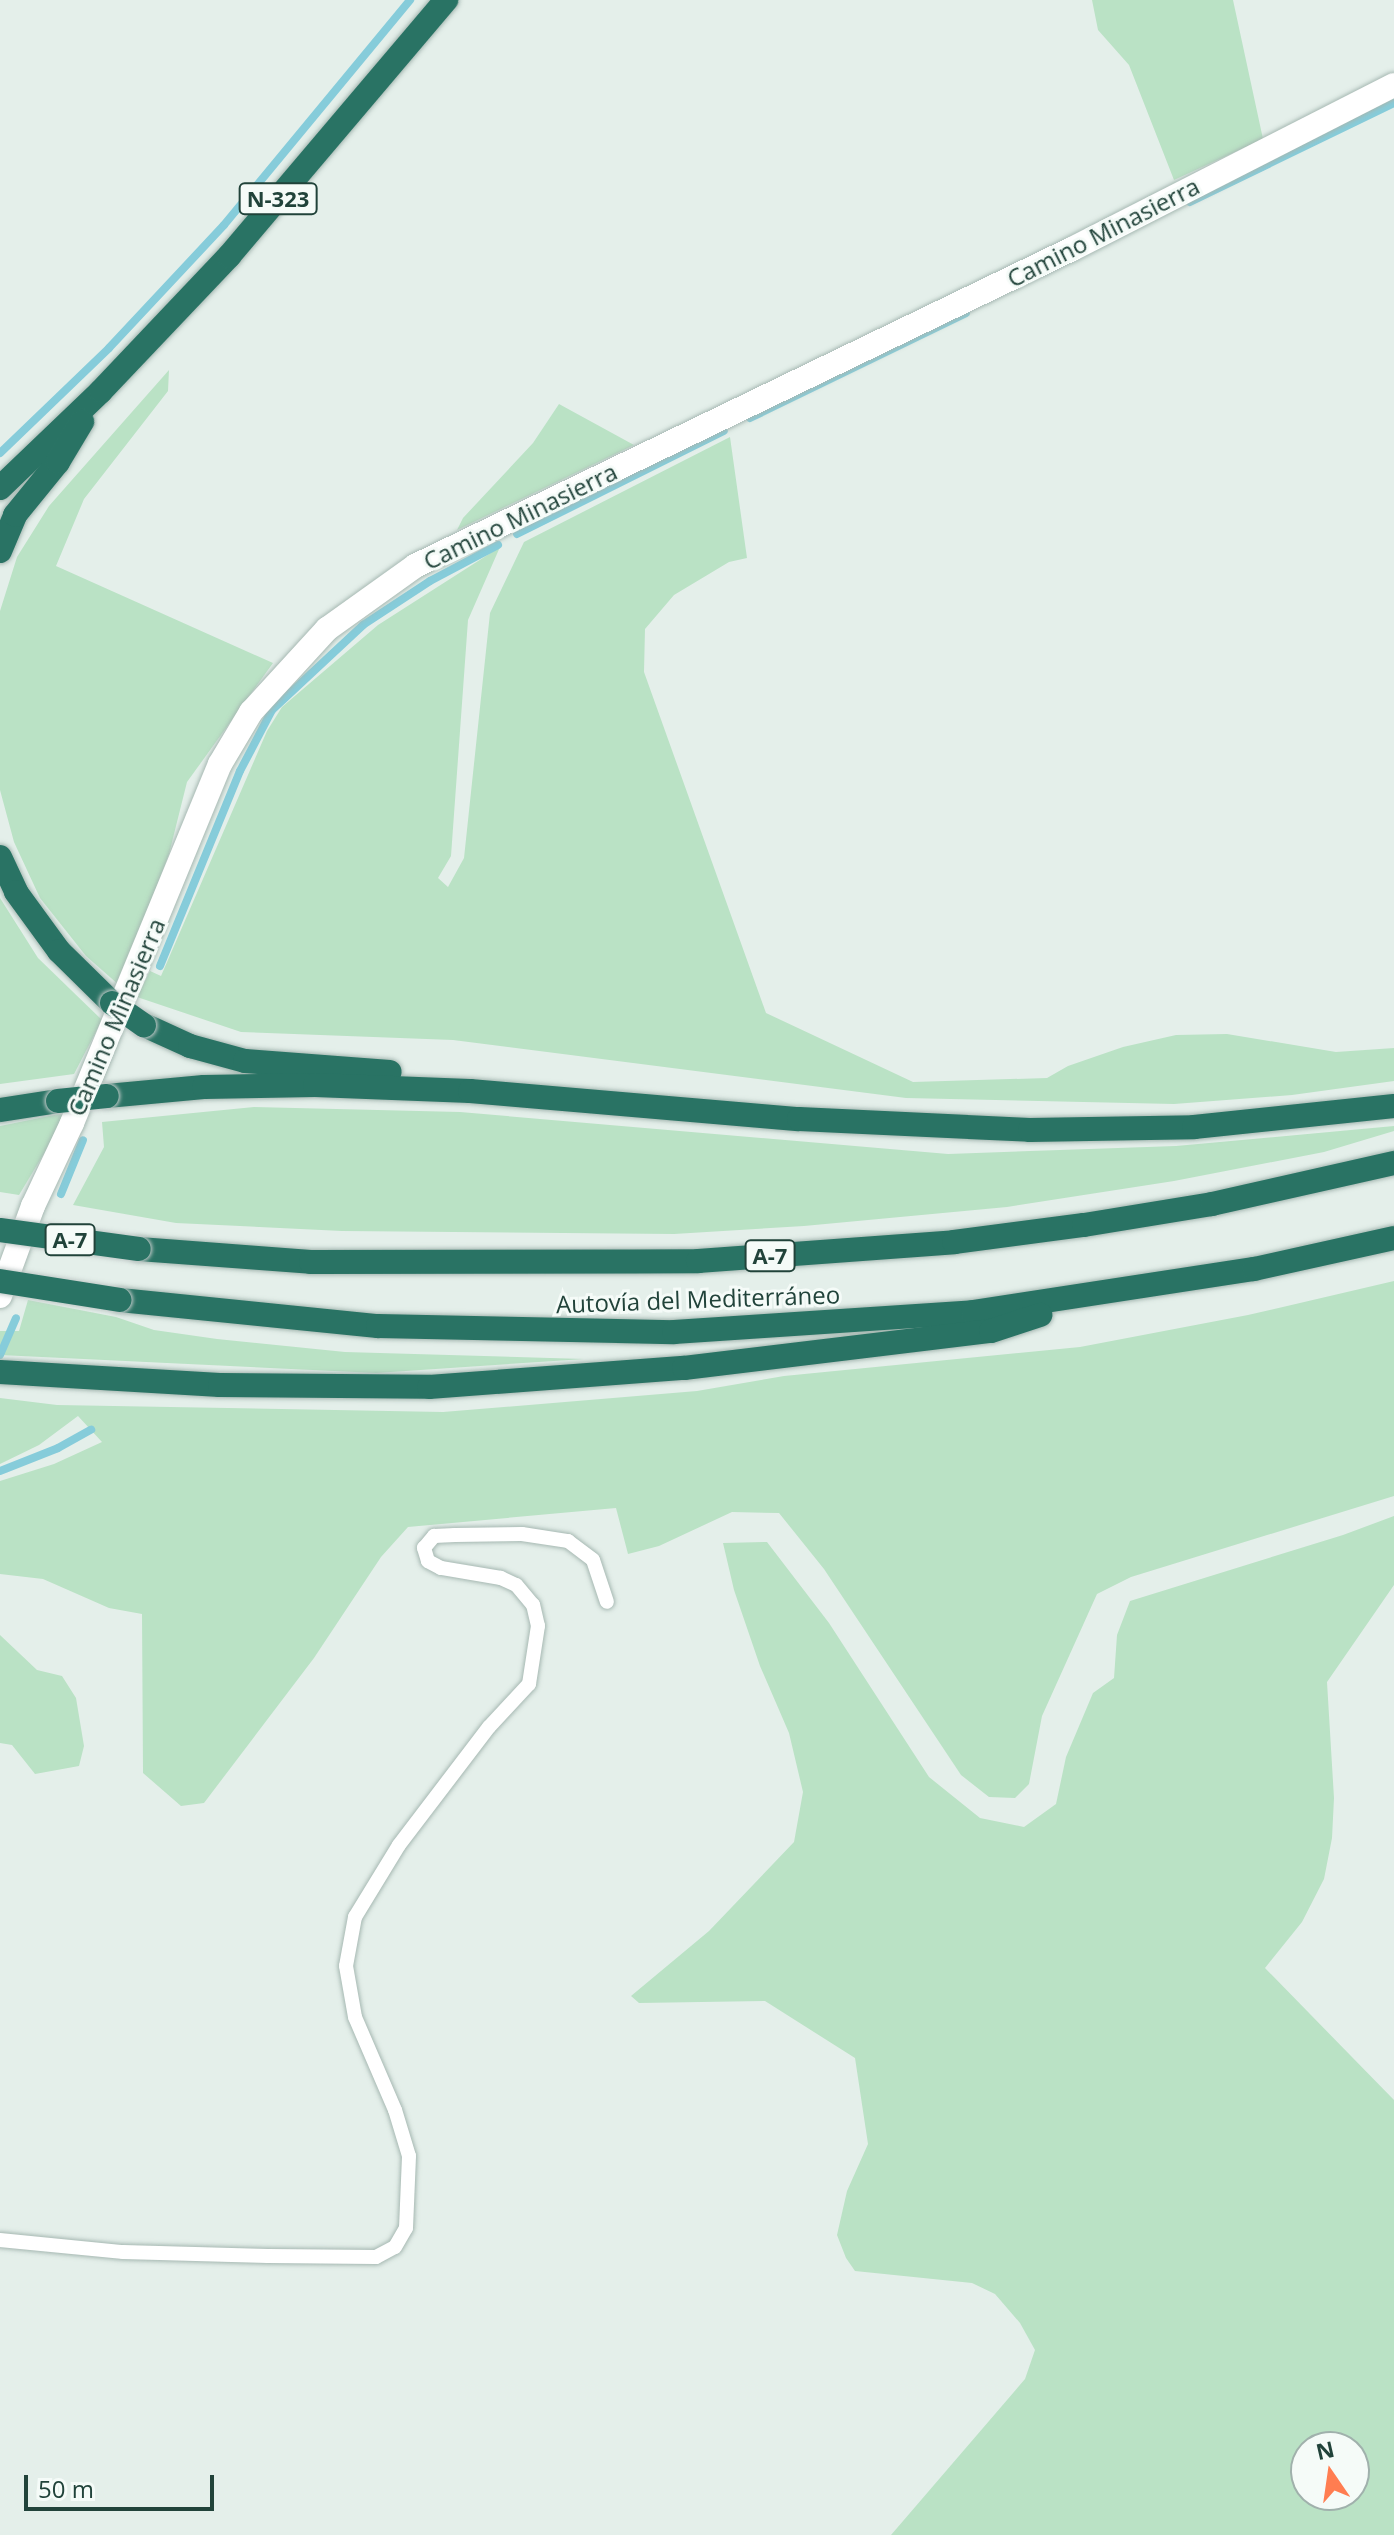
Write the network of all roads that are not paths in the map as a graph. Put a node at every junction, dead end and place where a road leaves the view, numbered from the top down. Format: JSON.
{"nodes":[{"id":1,"x":446,"y":0,"type":"edge"},
{"id":2,"x":1394,"y":85,"type":"edge"},
{"id":3,"x":101,"y":391,"type":"junction"},
{"id":4,"x":0,"y":488,"type":"edge"},
{"id":5,"x":0,"y":551,"type":"edge"},
{"id":6,"x":0,"y":857,"type":"edge"},
{"id":7,"x":454,"y":1090,"type":"junction"},
{"id":8,"x":1394,"y":1106,"type":"edge"},
{"id":9,"x":0,"y":1110,"type":"edge"},
{"id":10,"x":1394,"y":1163,"type":"edge"},
{"id":11,"x":0,"y":1230,"type":"edge"},
{"id":12,"x":1394,"y":1238,"type":"edge"},
{"id":13,"x":0,"y":1281,"type":"edge"},
{"id":14,"x":1101,"y":1295,"type":"junction"},
{"id":15,"x":0,"y":1296,"type":"edge"},
{"id":16,"x":0,"y":1372,"type":"edge"},
{"id":17,"x":607,"y":1602,"type":"dead end"},
{"id":18,"x":0,"y":2240,"type":"edge"}],
"edges":[{"from":1,"to":3,"type":"highway","number":"N-323"},
{"from":2,"to":15,"type":"street","name":"Camino Minasierra"},
{"from":3,"to":4,"type":"highway","number":"N-323"},
{"from":3,"to":5,"type":"highway"},
{"from":6,"to":7,"type":"highway","bridge":true},
{"from":7,"to":8,"type":"highway"},
{"from":7,"to":9,"type":"highway","bridge":true},
{"from":10,"to":11,"type":"highway","name":"Autovía del Mediterráneo","number":"A-7","bridge":true},
{"from":12,"to":14,"type":"highway","name":"Autovía del Mediterráneo","number":"A-7"},
{"from":13,"to":14,"type":"highway","name":"Autovía del Mediterráneo","number":"A-7","bridge":true},
{"from":14,"to":16,"type":"highway"},
{"from":17,"to":18,"type":"lane"}]}
